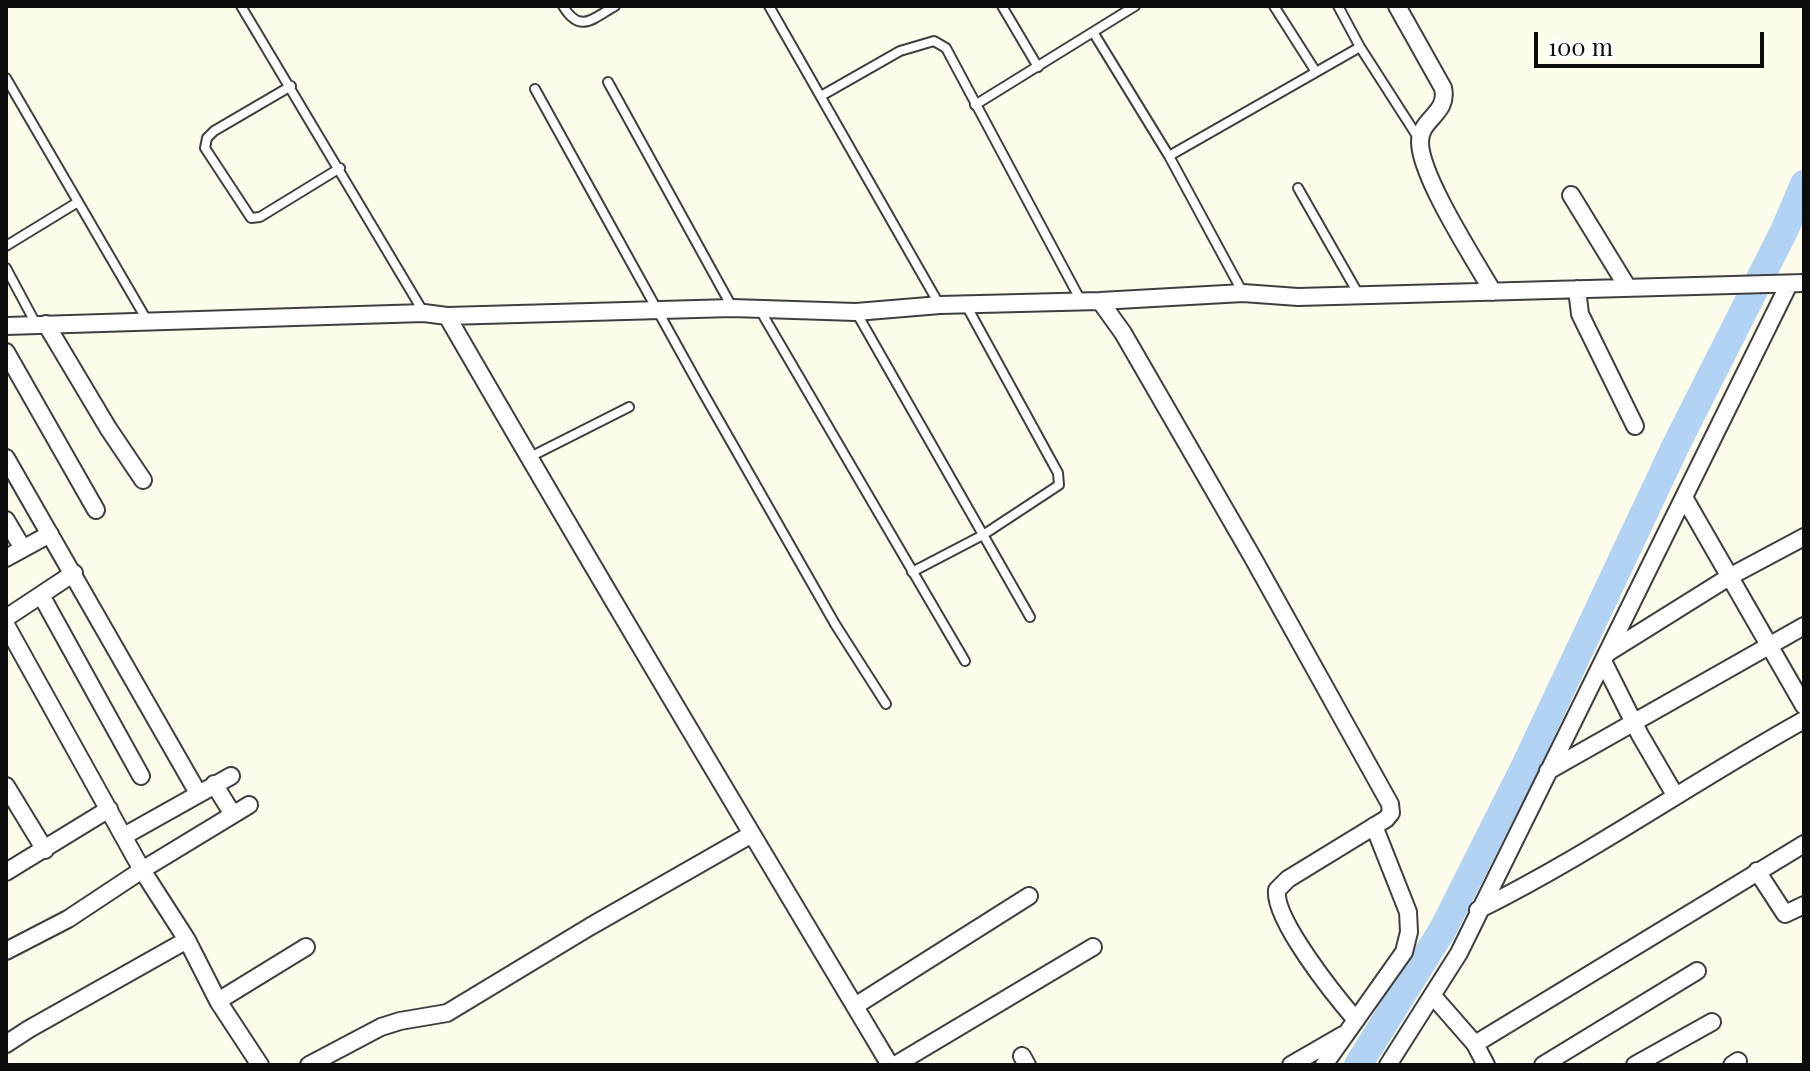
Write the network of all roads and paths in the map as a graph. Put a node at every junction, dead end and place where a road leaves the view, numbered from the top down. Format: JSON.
{"nodes":[{"id":1,"x":241,"y":6,"type":"edge"},
{"id":2,"x":563,"y":6,"type":"edge"},
{"id":3,"x":615,"y":6,"type":"edge"},
{"id":4,"x":769,"y":6,"type":"edge"},
{"id":5,"x":1002,"y":6,"type":"edge"},
{"id":6,"x":1135,"y":6,"type":"edge"},
{"id":7,"x":1274,"y":6,"type":"edge"},
{"id":8,"x":1338,"y":6,"type":"edge"},
{"id":9,"x":1397,"y":6,"type":"edge"},
{"id":10,"x":1093,"y":32,"type":"junction"},
{"id":11,"x":1360,"y":47,"type":"junction"},
{"id":12,"x":1038,"y":67,"type":"junction"},
{"id":13,"x":1316,"y":72,"type":"junction"},
{"id":14,"x":6,"y":78,"type":"edge"},
{"id":15,"x":608,"y":82,"type":"dead end"},
{"id":16,"x":291,"y":86,"type":"junction"},
{"id":17,"x":535,"y":89,"type":"dead end"},
{"id":18,"x":821,"y":96,"type":"junction"},
{"id":19,"x":975,"y":105,"type":"junction"},
{"id":20,"x":1419,"y":139,"type":"junction"},
{"id":21,"x":1169,"y":156,"type":"junction"},
{"id":22,"x":340,"y":168,"type":"junction"},
{"id":23,"x":1298,"y":188,"type":"dead end"},
{"id":24,"x":1571,"y":195,"type":"dead end"},
{"id":25,"x":78,"y":202,"type":"junction"},
{"id":26,"x":6,"y":246,"type":"edge"},
{"id":27,"x":6,"y":268,"type":"edge"},
{"id":28,"x":1790,"y":284,"type":"edge"},
{"id":29,"x":1628,"y":288,"type":"junction"},
{"id":30,"x":1577,"y":289,"type":"junction"},
{"id":31,"x":1493,"y":292,"type":"junction"},
{"id":32,"x":1243,"y":293,"type":"junction"},
{"id":33,"x":1359,"y":295,"type":"junction"},
{"id":34,"x":1100,"y":301,"type":"junction"},
{"id":35,"x":1081,"y":302,"type":"junction"},
{"id":36,"x":965,"y":304,"type":"junction"},
{"id":37,"x":940,"y":305,"type":"junction"},
{"id":38,"x":732,"y":308,"type":"junction"},
{"id":39,"x":760,"y":309,"type":"junction"},
{"id":40,"x":658,"y":311,"type":"junction"},
{"id":41,"x":856,"y":312,"type":"junction"},
{"id":42,"x":424,"y":313,"type":"junction"},
{"id":43,"x":447,"y":316,"type":"junction"},
{"id":44,"x":148,"y":323,"type":"junction"},
{"id":45,"x":41,"y":324,"type":"junction"},
{"id":46,"x":6,"y":326,"type":"edge"},
{"id":47,"x":6,"y":352,"type":"edge"},
{"id":48,"x":629,"y":407,"type":"dead end"},
{"id":49,"x":1635,"y":426,"type":"dead end"},
{"id":50,"x":529,"y":457,"type":"junction"},
{"id":51,"x":6,"y":458,"type":"edge"},
{"id":52,"x":143,"y":480,"type":"dead end"},
{"id":53,"x":1685,"y":499,"type":"junction"},
{"id":54,"x":96,"y":510,"type":"dead end"},
{"id":55,"x":6,"y":520,"type":"edge"},
{"id":56,"x":50,"y":534,"type":"junction"},
{"id":57,"x":983,"y":535,"type":"junction"},
{"id":58,"x":1804,"y":537,"type":"edge"},
{"id":59,"x":22,"y":547,"type":"junction"},
{"id":60,"x":6,"y":558,"type":"edge"},
{"id":61,"x":912,"y":572,"type":"junction"},
{"id":62,"x":74,"y":573,"type":"junction"},
{"id":63,"x":1729,"y":577,"type":"junction"},
{"id":64,"x":41,"y":595,"type":"junction"},
{"id":65,"x":1030,"y":617,"type":"dead end"},
{"id":66,"x":6,"y":618,"type":"edge"},
{"id":67,"x":6,"y":625,"type":"edge"},
{"id":68,"x":1804,"y":626,"type":"edge"},
{"id":69,"x":1771,"y":647,"type":"junction"},
{"id":70,"x":1605,"y":657,"type":"junction"},
{"id":71,"x":965,"y":661,"type":"dead end"},
{"id":72,"x":886,"y":704,"type":"dead end"},
{"id":73,"x":1804,"y":706,"type":"edge"},
{"id":74,"x":1804,"y":720,"type":"edge"},
{"id":75,"x":1634,"y":722,"type":"junction"},
{"id":76,"x":1546,"y":772,"type":"junction"},
{"id":77,"x":141,"y":776,"type":"dead end"},
{"id":78,"x":231,"y":776,"type":"dead end"},
{"id":79,"x":214,"y":784,"type":"junction"},
{"id":80,"x":6,"y":786,"type":"edge"},
{"id":81,"x":198,"y":793,"type":"junction"},
{"id":82,"x":1675,"y":795,"type":"junction"},
{"id":83,"x":249,"y":805,"type":"dead end"},
{"id":84,"x":109,"y":809,"type":"junction"},
{"id":85,"x":232,"y":813,"type":"junction"},
{"id":86,"x":1374,"y":826,"type":"junction"},
{"id":87,"x":752,"y":834,"type":"junction"},
{"id":88,"x":124,"y":836,"type":"junction"},
{"id":89,"x":1804,"y":844,"type":"edge"},
{"id":90,"x":45,"y":850,"type":"junction"},
{"id":91,"x":142,"y":870,"type":"junction"},
{"id":92,"x":1757,"y":871,"type":"junction"},
{"id":93,"x":6,"y":872,"type":"edge"},
{"id":94,"x":1029,"y":896,"type":"dead end"},
{"id":95,"x":1804,"y":905,"type":"edge"},
{"id":96,"x":1478,"y":910,"type":"junction"},
{"id":97,"x":187,"y":940,"type":"junction"},
{"id":98,"x":306,"y":947,"type":"dead end"},
{"id":99,"x":1093,"y":947,"type":"dead end"},
{"id":100,"x":6,"y":951,"type":"edge"},
{"id":101,"x":1697,"y":971,"type":"dead end"},
{"id":102,"x":1433,"y":996,"type":"junction"},
{"id":103,"x":218,"y":1001,"type":"junction"},
{"id":104,"x":855,"y":1006,"type":"junction"},
{"id":105,"x":1712,"y":1022,"type":"dead end"},
{"id":106,"x":1352,"y":1026,"type":"junction"},
{"id":107,"x":6,"y":1044,"type":"edge"},
{"id":108,"x":1475,"y":1044,"type":"junction"},
{"id":109,"x":260,"y":1065,"type":"edge"},
{"id":110,"x":309,"y":1065,"type":"edge"},
{"id":111,"x":893,"y":1065,"type":"edge"},
{"id":112,"x":1291,"y":1065,"type":"edge"},
{"id":113,"x":1324,"y":1065,"type":"edge"},
{"id":114,"x":1388,"y":1065,"type":"edge"},
{"id":115,"x":1486,"y":1065,"type":"edge"},
{"id":116,"x":1543,"y":1065,"type":"edge"},
{"id":117,"x":1635,"y":1065,"type":"edge"}],
"edges":[{"from":1,"to":16,"type":"lane"},
{"from":2,"to":3,"type":"lane"},
{"from":4,"to":18,"type":"lane"},
{"from":5,"to":12,"type":"lane"},
{"from":6,"to":10,"type":"lane"},
{"from":7,"to":13,"type":"lane"},
{"from":8,"to":11,"type":"lane"},
{"from":9,"to":20,"type":"street"},
{"from":10,"to":12,"type":"lane"},
{"from":10,"to":21,"type":"lane"},
{"from":11,"to":13,"type":"lane"},
{"from":11,"to":20,"type":"lane"},
{"from":12,"to":19,"type":"lane"},
{"from":13,"to":21,"type":"lane"},
{"from":14,"to":25,"type":"lane"},
{"from":15,"to":38,"type":"lane"},
{"from":16,"to":22,"type":"lane"},
{"from":16,"to":22,"type":"lane"},
{"from":17,"to":40,"type":"lane"},
{"from":18,"to":19,"type":"lane"},
{"from":18,"to":37,"type":"lane"},
{"from":19,"to":35,"type":"lane"},
{"from":20,"to":31,"type":"street"},
{"from":21,"to":32,"type":"lane"},
{"from":22,"to":42,"type":"lane"},
{"from":23,"to":33,"type":"lane"},
{"from":24,"to":29,"type":"street"},
{"from":25,"to":26,"type":"lane"},
{"from":25,"to":44,"type":"lane"},
{"from":27,"to":45,"type":"lane"},
{"from":28,"to":29,"type":"street"},
{"from":28,"to":53,"type":"street"},
{"from":29,"to":30,"type":"street"},
{"from":30,"to":31,"type":"street"},
{"from":30,"to":49,"type":"street"},
{"from":31,"to":33,"type":"street"},
{"from":32,"to":33,"type":"street"},
{"from":32,"to":34,"type":"street"},
{"from":34,"to":35,"type":"street"},
{"from":34,"to":86,"type":"street"},
{"from":35,"to":36,"type":"street"},
{"from":36,"to":37,"type":"street"},
{"from":36,"to":57,"type":"lane"},
{"from":37,"to":41,"type":"street"},
{"from":38,"to":39,"type":"street"},
{"from":38,"to":40,"type":"street"},
{"from":39,"to":41,"type":"street"},
{"from":39,"to":61,"type":"lane"},
{"from":40,"to":43,"type":"street"},
{"from":40,"to":72,"type":"lane"},
{"from":41,"to":57,"type":"lane"},
{"from":42,"to":43,"type":"street"},
{"from":42,"to":44,"type":"street"},
{"from":43,"to":50,"type":"street"},
{"from":44,"to":45,"type":"street"},
{"from":45,"to":46,"type":"street"},
{"from":45,"to":52,"type":"street"},
{"from":47,"to":54,"type":"street"},
{"from":48,"to":50,"type":"lane"},
{"from":50,"to":87,"type":"street"},
{"from":51,"to":56,"type":"street"},
{"from":53,"to":63,"type":"street"},
{"from":53,"to":70,"type":"street"},
{"from":55,"to":59,"type":"street"},
{"from":56,"to":59,"type":"street"},
{"from":56,"to":62,"type":"street"},
{"from":57,"to":61,"type":"lane"},
{"from":57,"to":65,"type":"lane"},
{"from":58,"to":63,"type":"street"},
{"from":59,"to":60,"type":"street"},
{"from":61,"to":71,"type":"lane"},
{"from":62,"to":64,"type":"street"},
{"from":62,"to":81,"type":"street"},
{"from":63,"to":69,"type":"street"},
{"from":63,"to":70,"type":"street"},
{"from":64,"to":66,"type":"street"},
{"from":64,"to":77,"type":"street"},
{"from":67,"to":84,"type":"street"},
{"from":68,"to":69,"type":"street"},
{"from":69,"to":73,"type":"street"},
{"from":69,"to":75,"type":"street"},
{"from":70,"to":75,"type":"street"},
{"from":70,"to":76,"type":"street"},
{"from":74,"to":82,"type":"street"},
{"from":75,"to":76,"type":"street"},
{"from":75,"to":82,"type":"street"},
{"from":76,"to":96,"type":"street"},
{"from":78,"to":79,"type":"street"},
{"from":79,"to":81,"type":"street"},
{"from":79,"to":85,"type":"street"},
{"from":80,"to":90,"type":"street"},
{"from":81,"to":88,"type":"street"},
{"from":82,"to":96,"type":"street"},
{"from":83,"to":85,"type":"street"},
{"from":84,"to":88,"type":"street"},
{"from":84,"to":90,"type":"street"},
{"from":85,"to":91,"type":"street"},
{"from":86,"to":106,"type":"street"},
{"from":86,"to":106,"type":"street"},
{"from":87,"to":104,"type":"street"},
{"from":87,"to":110,"type":"street"},
{"from":88,"to":91,"type":"street"},
{"from":89,"to":92,"type":"street"},
{"from":90,"to":93,"type":"street"},
{"from":91,"to":97,"type":"street"},
{"from":91,"to":100,"type":"street"},
{"from":92,"to":95,"type":"street"},
{"from":92,"to":108,"type":"street"},
{"from":94,"to":104,"type":"street"},
{"from":96,"to":102,"type":"street"},
{"from":97,"to":103,"type":"street"},
{"from":97,"to":107,"type":"street"},
{"from":98,"to":103,"type":"street"},
{"from":99,"to":111,"type":"street"},
{"from":101,"to":116,"type":"street"},
{"from":102,"to":108,"type":"street"},
{"from":102,"to":114,"type":"street"},
{"from":103,"to":109,"type":"street"},
{"from":104,"to":111,"type":"street"},
{"from":105,"to":117,"type":"street"},
{"from":106,"to":112,"type":"street"},
{"from":106,"to":113,"type":"street"},
{"from":108,"to":115,"type":"street"}]}
